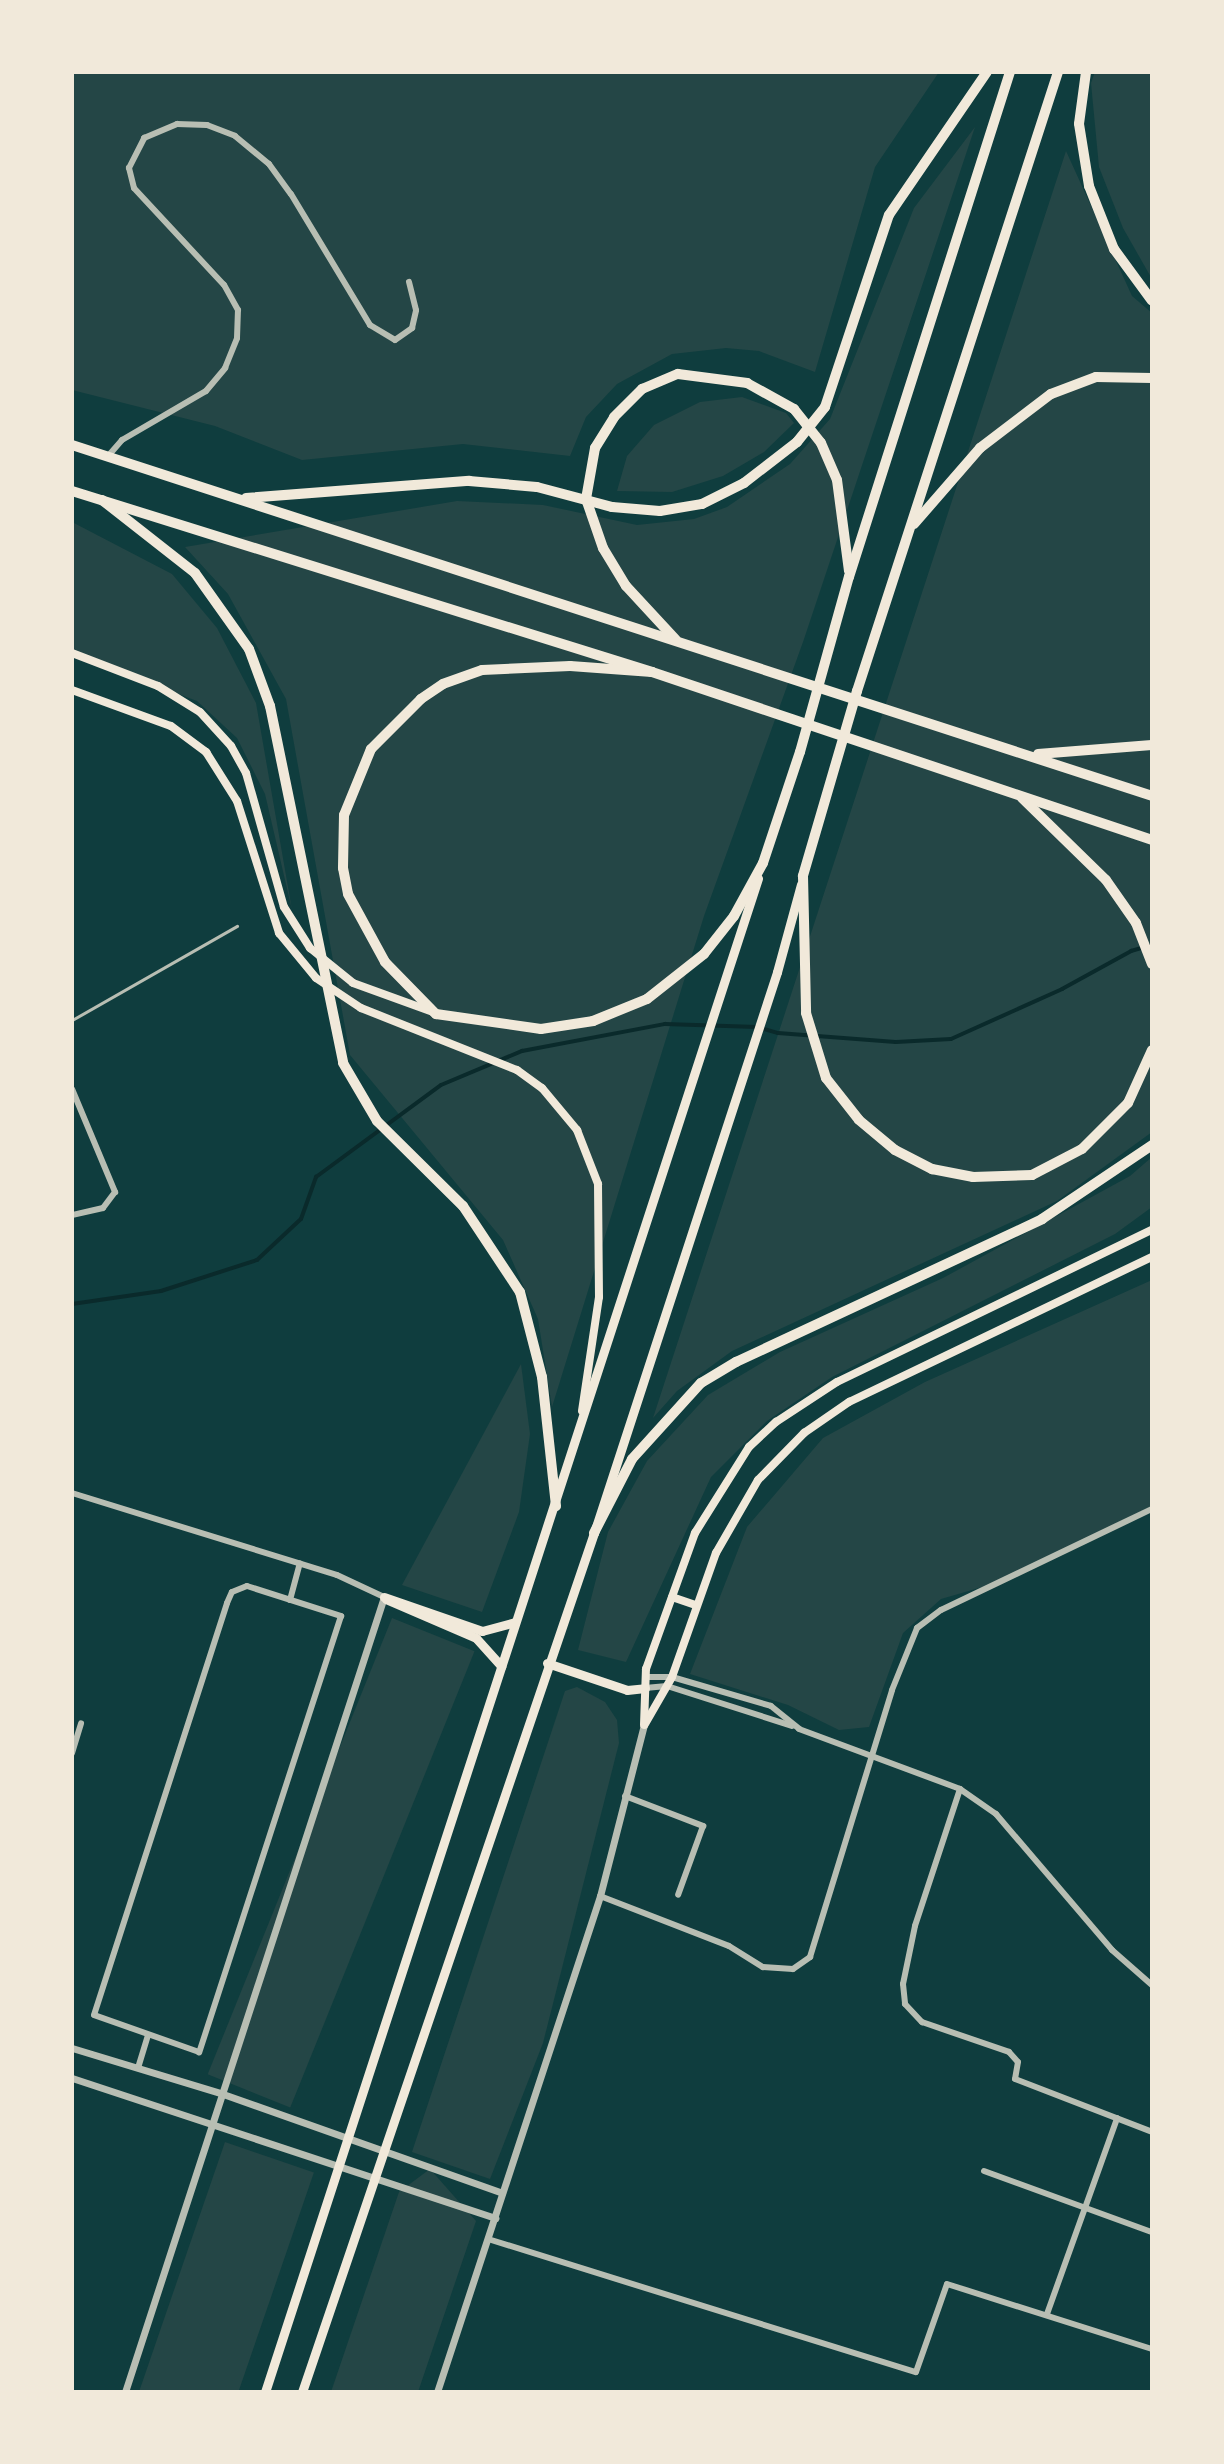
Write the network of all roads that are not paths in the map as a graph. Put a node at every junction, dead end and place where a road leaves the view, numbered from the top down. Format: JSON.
{"nodes":[{"id":1,"x":987,"y":72,"type":"edge"},
{"id":2,"x":1010,"y":72,"type":"edge"},
{"id":3,"x":1058,"y":72,"type":"edge"},
{"id":4,"x":1086,"y":72,"type":"edge"},
{"id":5,"x":409,"y":282,"type":"dead end"},
{"id":6,"x":1152,"y":301,"type":"edge"},
{"id":7,"x":1152,"y":378,"type":"edge"},
{"id":8,"x":72,"y":445,"type":"edge"},
{"id":9,"x":109,"y":455,"type":"junction"},
{"id":10,"x":72,"y":491,"type":"edge"},
{"id":11,"x":240,"y":498,"type":"junction"},
{"id":12,"x":102,"y":500,"type":"junction"},
{"id":13,"x":910,"y":529,"type":"junction"},
{"id":14,"x":849,"y":577,"type":"junction"},
{"id":15,"x":680,"y":643,"type":"junction"},
{"id":16,"x":72,"y":653,"type":"edge"},
{"id":17,"x":652,"y":672,"type":"junction"},
{"id":18,"x":72,"y":690,"type":"edge"},
{"id":19,"x":1152,"y":745,"type":"edge"},
{"id":20,"x":1032,"y":754,"type":"junction"},
{"id":21,"x":1018,"y":794,"type":"junction"},
{"id":22,"x":1152,"y":796,"type":"edge"},
{"id":23,"x":1152,"y":840,"type":"edge"},
{"id":24,"x":763,"y":863,"type":"junction"},
{"id":25,"x":803,"y":876,"type":"junction"},
{"id":26,"x":237,"y":926,"type":"dead end"},
{"id":27,"x":1152,"y":964,"type":"edge"},
{"id":28,"x":436,"y":1014,"type":"junction"},
{"id":29,"x":72,"y":1020,"type":"edge"},
{"id":30,"x":1152,"y":1050,"type":"edge"},
{"id":31,"x":72,"y":1089,"type":"edge"},
{"id":32,"x":1152,"y":1145,"type":"edge"},
{"id":33,"x":72,"y":1215,"type":"edge"},
{"id":34,"x":1152,"y":1228,"type":"edge"},
{"id":35,"x":1152,"y":1257,"type":"edge"},
{"id":36,"x":580,"y":1423,"type":"junction"},
{"id":37,"x":72,"y":1493,"type":"edge"},
{"id":38,"x":556,"y":1506,"type":"junction"},
{"id":39,"x":1152,"y":1509,"type":"edge"},
{"id":40,"x":594,"y":1533,"type":"junction"},
{"id":41,"x":300,"y":1563,"type":"junction"},
{"id":42,"x":384,"y":1597,"type":"junction"},
{"id":43,"x":672,"y":1597,"type":"junction"},
{"id":44,"x":290,"y":1600,"type":"junction"},
{"id":45,"x":695,"y":1605,"type":"junction"},
{"id":46,"x":515,"y":1622,"type":"junction"},
{"id":47,"x":547,"y":1663,"type":"junction"},
{"id":48,"x":501,"y":1666,"type":"junction"},
{"id":49,"x":646,"y":1677,"type":"junction"},
{"id":50,"x":672,"y":1677,"type":"junction"},
{"id":51,"x":667,"y":1686,"type":"junction"},
{"id":52,"x":645,"y":1688,"type":"junction"},
{"id":53,"x":81,"y":1723,"type":"dead end"},
{"id":54,"x":644,"y":1725,"type":"junction"},
{"id":55,"x":799,"y":1729,"type":"junction"},
{"id":56,"x":72,"y":1753,"type":"edge"},
{"id":57,"x":872,"y":1754,"type":"junction"},
{"id":58,"x":960,"y":1789,"type":"junction"},
{"id":59,"x":625,"y":1796,"type":"junction"},
{"id":60,"x":678,"y":1895,"type":"dead end"},
{"id":61,"x":600,"y":1896,"type":"junction"},
{"id":62,"x":1152,"y":1985,"type":"edge"},
{"id":63,"x":148,"y":2036,"type":"junction"},
{"id":64,"x":72,"y":2048,"type":"edge"},
{"id":65,"x":138,"y":2068,"type":"junction"},
{"id":66,"x":72,"y":2078,"type":"edge"},
{"id":67,"x":223,"y":2094,"type":"junction"},
{"id":68,"x":1117,"y":2118,"type":"junction"},
{"id":69,"x":215,"y":2122,"type":"junction"},
{"id":70,"x":1152,"y":2132,"type":"edge"},
{"id":71,"x":984,"y":2171,"type":"dead end"},
{"id":72,"x":502,"y":2193,"type":"junction"},
{"id":73,"x":1084,"y":2207,"type":"junction"},
{"id":74,"x":495,"y":2218,"type":"junction"},
{"id":75,"x":1152,"y":2232,"type":"edge"},
{"id":76,"x":488,"y":2239,"type":"junction"},
{"id":77,"x":1047,"y":2314,"type":"junction"},
{"id":78,"x":1152,"y":2349,"type":"edge"},
{"id":79,"x":125,"y":2392,"type":"edge"},
{"id":80,"x":265,"y":2392,"type":"edge"},
{"id":81,"x":302,"y":2392,"type":"edge"},
{"id":82,"x":437,"y":2392,"type":"edge"}],
"edges":[{"from":1,"to":11,"type":"highway"},
{"from":2,"to":14,"type":"highway"},
{"from":3,"to":13,"type":"highway"},
{"from":4,"to":6,"type":"highway"},
{"from":5,"to":9,"type":"street"},
{"from":7,"to":13,"type":"highway"},
{"from":8,"to":9,"type":"highway"},
{"from":9,"to":11,"type":"highway"},
{"from":10,"to":12,"type":"highway"},
{"from":11,"to":15,"type":"highway"},
{"from":12,"to":17,"type":"highway"},
{"from":12,"to":38,"type":"highway"},
{"from":13,"to":25,"type":"highway"},
{"from":14,"to":15,"type":"highway"},
{"from":14,"to":24,"type":"highway"},
{"from":15,"to":20,"type":"highway"},
{"from":16,"to":28,"type":"main road"},
{"from":17,"to":21,"type":"highway"},
{"from":17,"to":28,"type":"highway"},
{"from":18,"to":36,"type":"main road"},
{"from":19,"to":20,"type":"highway"},
{"from":20,"to":22,"type":"highway"},
{"from":21,"to":23,"type":"highway"},
{"from":21,"to":27,"type":"highway"},
{"from":24,"to":28,"type":"highway"},
{"from":24,"to":36,"type":"main road"},
{"from":25,"to":30,"type":"highway"},
{"from":25,"to":40,"type":"main road"},
{"from":26,"to":29,"type":"lane"},
{"from":31,"to":33,"type":"street"},
{"from":32,"to":40,"type":"highway"},
{"from":34,"to":43,"type":"main road"},
{"from":35,"to":45,"type":"main road"},
{"from":36,"to":38,"type":"main road"},
{"from":37,"to":41,"type":"street"},
{"from":38,"to":46,"type":"main road"},
{"from":39,"to":57,"type":"street"},
{"from":40,"to":47,"type":"main road"},
{"from":41,"to":42,"type":"street"},
{"from":41,"to":44,"type":"street"},
{"from":42,"to":46,"type":"main road"},
{"from":42,"to":48,"type":"main road"},
{"from":42,"to":67,"type":"street"},
{"from":43,"to":45,"type":"main road"},
{"from":43,"to":49,"type":"main road"},
{"from":44,"to":63,"type":"street"},
{"from":44,"to":63,"type":"street"},
{"from":45,"to":50,"type":"main road"},
{"from":46,"to":48,"type":"main road"},
{"from":47,"to":52,"type":"main road"},
{"from":47,"to":81,"type":"main road"},
{"from":48,"to":80,"type":"main road"},
{"from":49,"to":50,"type":"street"},
{"from":49,"to":52,"type":"main road"},
{"from":50,"to":51,"type":"main road"},
{"from":50,"to":55,"type":"street"},
{"from":51,"to":52,"type":"street"},
{"from":51,"to":54,"type":"main road"},
{"from":51,"to":55,"type":"street"},
{"from":52,"to":54,"type":"main road"},
{"from":53,"to":56,"type":"street"},
{"from":54,"to":59,"type":"street"},
{"from":55,"to":57,"type":"street"},
{"from":57,"to":58,"type":"street"},
{"from":57,"to":61,"type":"street"},
{"from":58,"to":62,"type":"street"},
{"from":58,"to":68,"type":"street"},
{"from":59,"to":60,"type":"street"},
{"from":59,"to":61,"type":"street"},
{"from":61,"to":72,"type":"street"},
{"from":63,"to":65,"type":"street"},
{"from":64,"to":65,"type":"street"},
{"from":65,"to":67,"type":"street"},
{"from":66,"to":69,"type":"street"},
{"from":67,"to":69,"type":"street"},
{"from":67,"to":72,"type":"street"},
{"from":68,"to":70,"type":"street"},
{"from":68,"to":73,"type":"street"},
{"from":69,"to":74,"type":"street"},
{"from":69,"to":79,"type":"street"},
{"from":71,"to":73,"type":"street"},
{"from":72,"to":74,"type":"street"},
{"from":73,"to":75,"type":"street"},
{"from":73,"to":77,"type":"street"},
{"from":74,"to":76,"type":"street"},
{"from":76,"to":77,"type":"street"},
{"from":76,"to":82,"type":"street"},
{"from":77,"to":78,"type":"street"}]}
